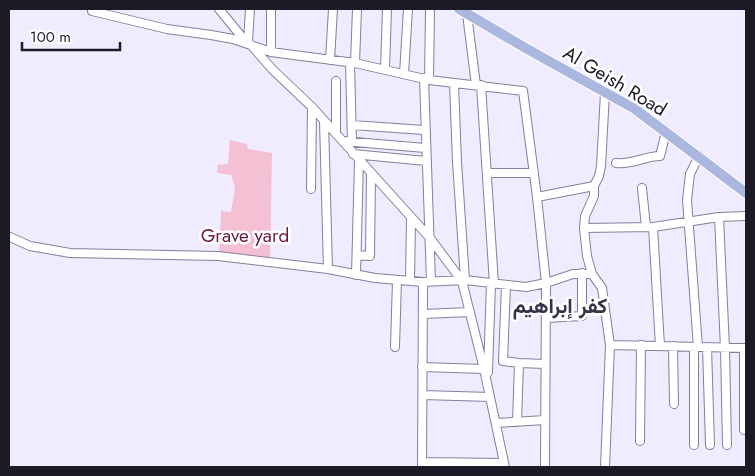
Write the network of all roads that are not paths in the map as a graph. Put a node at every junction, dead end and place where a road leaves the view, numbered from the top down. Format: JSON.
{"nodes":[{"id":1,"x":92,"y":9,"type":"edge"},
{"id":2,"x":220,"y":9,"type":"edge"},
{"id":3,"x":250,"y":9,"type":"edge"},
{"id":4,"x":271,"y":9,"type":"edge"},
{"id":5,"x":333,"y":9,"type":"edge"},
{"id":6,"x":357,"y":9,"type":"edge"},
{"id":7,"x":387,"y":9,"type":"edge"},
{"id":8,"x":408,"y":9,"type":"edge"},
{"id":9,"x":430,"y":9,"type":"edge"},
{"id":10,"x":463,"y":11,"type":"edge"},
{"id":11,"x":250,"y":44,"type":"junction"},
{"id":12,"x":271,"y":52,"type":"junction"},
{"id":13,"x":330,"y":60,"type":"junction"},
{"id":14,"x":352,"y":63,"type":"junction"},
{"id":15,"x":385,"y":69,"type":"junction"},
{"id":16,"x":404,"y":74,"type":"junction"},
{"id":17,"x":426,"y":79,"type":"junction"},
{"id":18,"x":336,"y":81,"type":"dead end"},
{"id":19,"x":454,"y":84,"type":"junction"},
{"id":20,"x":479,"y":85,"type":"junction"},
{"id":21,"x":605,"y":93,"type":"junction"},
{"id":22,"x":312,"y":107,"type":"junction"},
{"id":23,"x":324,"y":121,"type":"junction"},
{"id":24,"x":352,"y":125,"type":"junction"},
{"id":25,"x":424,"y":130,"type":"junction"},
{"id":26,"x":666,"y":132,"type":"junction"},
{"id":27,"x":336,"y":134,"type":"junction"},
{"id":28,"x":343,"y":141,"type":"junction"},
{"id":29,"x":352,"y":142,"type":"junction"},
{"id":30,"x":425,"y":148,"type":"junction"},
{"id":31,"x":353,"y":154,"type":"junction"},
{"id":32,"x":699,"y":156,"type":"junction"},
{"id":33,"x":359,"y":161,"type":"junction"},
{"id":34,"x":426,"y":161,"type":"junction"},
{"id":35,"x":616,"y":163,"type":"dead end"},
{"id":36,"x":487,"y":173,"type":"junction"},
{"id":37,"x":534,"y":173,"type":"junction"},
{"id":38,"x":371,"y":174,"type":"junction"},
{"id":39,"x":594,"y":186,"type":"junction"},
{"id":40,"x":642,"y":188,"type":"dead end"},
{"id":41,"x":311,"y":189,"type":"dead end"},
{"id":42,"x":746,"y":193,"type":"edge"},
{"id":43,"x":537,"y":197,"type":"junction"},
{"id":44,"x":746,"y":216,"type":"edge"},
{"id":45,"x":411,"y":218,"type":"junction"},
{"id":46,"x":719,"y":218,"type":"junction"},
{"id":47,"x":688,"y":222,"type":"junction"},
{"id":48,"x":649,"y":227,"type":"junction"},
{"id":49,"x":584,"y":228,"type":"junction"},
{"id":50,"x":10,"y":237,"type":"edge"},
{"id":51,"x":430,"y":238,"type":"junction"},
{"id":52,"x":357,"y":255,"type":"junction"},
{"id":53,"x":328,"y":269,"type":"junction"},
{"id":54,"x":582,"y":273,"type":"junction"},
{"id":55,"x":592,"y":274,"type":"junction"},
{"id":56,"x":356,"y":275,"type":"junction"},
{"id":57,"x":397,"y":280,"type":"junction"},
{"id":58,"x":410,"y":281,"type":"junction"},
{"id":59,"x":427,"y":281,"type":"junction"},
{"id":60,"x":464,"y":281,"type":"junction"},
{"id":61,"x":546,"y":283,"type":"junction"},
{"id":62,"x":492,"y":284,"type":"junction"},
{"id":63,"x":506,"y":286,"type":"junction"},
{"id":64,"x":470,"y":312,"type":"junction"},
{"id":65,"x":423,"y":314,"type":"junction"},
{"id":66,"x":546,"y":318,"type":"junction"},
{"id":67,"x":610,"y":345,"type":"junction"},
{"id":68,"x":641,"y":345,"type":"junction"},
{"id":69,"x":660,"y":346,"type":"junction"},
{"id":70,"x":673,"y":346,"type":"junction"},
{"id":71,"x":395,"y":347,"type":"dead end"},
{"id":72,"x":696,"y":347,"type":"junction"},
{"id":73,"x":708,"y":347,"type":"junction"},
{"id":74,"x":725,"y":348,"type":"junction"},
{"id":75,"x":745,"y":348,"type":"edge"},
{"id":76,"x":519,"y":364,"type":"junction"},
{"id":77,"x":545,"y":364,"type":"junction"},
{"id":78,"x":422,"y":367,"type":"junction"},
{"id":79,"x":484,"y":369,"type":"junction"},
{"id":80,"x":487,"y":382,"type":"junction"},
{"id":81,"x":423,"y":395,"type":"junction"},
{"id":82,"x":490,"y":397,"type":"junction"},
{"id":83,"x":674,"y":404,"type":"dead end"},
{"id":84,"x":545,"y":420,"type":"junction"},
{"id":85,"x":517,"y":422,"type":"junction"},
{"id":86,"x":496,"y":423,"type":"junction"},
{"id":87,"x":744,"y":430,"type":"dead end"},
{"id":88,"x":640,"y":440,"type":"dead end"},
{"id":89,"x":694,"y":444,"type":"dead end"},
{"id":90,"x":710,"y":445,"type":"dead end"},
{"id":91,"x":727,"y":445,"type":"dead end"},
{"id":92,"x":422,"y":465,"type":"edge"},
{"id":93,"x":443,"y":465,"type":"edge"},
{"id":94,"x":505,"y":465,"type":"edge"},
{"id":95,"x":545,"y":467,"type":"edge"},
{"id":96,"x":605,"y":467,"type":"edge"}],
"edges":[{"from":1,"to":11,"type":"street"},
{"from":2,"to":11,"type":"street"},
{"from":3,"to":11,"type":"street"},
{"from":4,"to":12,"type":"street"},
{"from":5,"to":13,"type":"street"},
{"from":6,"to":14,"type":"street"},
{"from":7,"to":15,"type":"street"},
{"from":8,"to":16,"type":"street"},
{"from":9,"to":17,"type":"street"},
{"from":10,"to":20,"type":"street"},
{"from":10,"to":21,"type":"main road","name":"Al Geish Road"},
{"from":11,"to":12,"type":"street"},
{"from":11,"to":22,"type":"street"},
{"from":12,"to":13,"type":"street"},
{"from":13,"to":14,"type":"street"},
{"from":14,"to":15,"type":"street"},
{"from":14,"to":24,"type":"street"},
{"from":15,"to":16,"type":"street"},
{"from":16,"to":17,"type":"street"},
{"from":17,"to":19,"type":"street"},
{"from":17,"to":25,"type":"street"},
{"from":18,"to":27,"type":"street"},
{"from":19,"to":20,"type":"street"},
{"from":19,"to":60,"type":"street"},
{"from":20,"to":36,"type":"street"},
{"from":20,"to":37,"type":"street"},
{"from":21,"to":26,"type":"main road","name":"Al Geish Road"},
{"from":21,"to":39,"type":"street"},
{"from":22,"to":23,"type":"street"},
{"from":22,"to":41,"type":"street"},
{"from":23,"to":27,"type":"street"},
{"from":23,"to":53,"type":"street"},
{"from":24,"to":25,"type":"street"},
{"from":24,"to":29,"type":"street"},
{"from":25,"to":30,"type":"street"},
{"from":26,"to":32,"type":"main road","name":"Al Geish Road"},
{"from":26,"to":35,"type":"street"},
{"from":27,"to":28,"type":"street"},
{"from":28,"to":29,"type":"street"},
{"from":28,"to":31,"type":"street"},
{"from":29,"to":30,"type":"street"},
{"from":30,"to":34,"type":"street"},
{"from":31,"to":33,"type":"street"},
{"from":31,"to":34,"type":"street"},
{"from":32,"to":42,"type":"main road","name":"Al Geish Road"},
{"from":32,"to":47,"type":"street"},
{"from":33,"to":38,"type":"street"},
{"from":33,"to":52,"type":"street"},
{"from":34,"to":51,"type":"street"},
{"from":36,"to":37,"type":"street"},
{"from":36,"to":62,"type":"street"},
{"from":37,"to":43,"type":"street"},
{"from":38,"to":45,"type":"street"},
{"from":38,"to":52,"type":"street"},
{"from":39,"to":43,"type":"street"},
{"from":39,"to":49,"type":"street"},
{"from":40,"to":48,"type":"street"},
{"from":43,"to":61,"type":"street"},
{"from":44,"to":46,"type":"street"},
{"from":45,"to":51,"type":"street"},
{"from":45,"to":58,"type":"street"},
{"from":46,"to":47,"type":"street"},
{"from":46,"to":74,"type":"street"},
{"from":47,"to":48,"type":"street"},
{"from":47,"to":72,"type":"street"},
{"from":48,"to":49,"type":"street"},
{"from":48,"to":69,"type":"street"},
{"from":49,"to":55,"type":"street"},
{"from":50,"to":53,"type":"street"},
{"from":51,"to":59,"type":"street"},
{"from":51,"to":60,"type":"street"},
{"from":52,"to":56,"type":"street"},
{"from":53,"to":56,"type":"street"},
{"from":54,"to":55,"type":"street"},
{"from":54,"to":61,"type":"street"},
{"from":54,"to":66,"type":"street"},
{"from":55,"to":67,"type":"street"},
{"from":56,"to":57,"type":"street"},
{"from":57,"to":58,"type":"street"},
{"from":57,"to":71,"type":"street"},
{"from":58,"to":59,"type":"street"},
{"from":59,"to":60,"type":"street"},
{"from":59,"to":65,"type":"street"},
{"from":60,"to":62,"type":"street"},
{"from":60,"to":64,"type":"street"},
{"from":61,"to":63,"type":"street"},
{"from":61,"to":66,"type":"street"},
{"from":62,"to":63,"type":"street"},
{"from":62,"to":80,"type":"street"},
{"from":63,"to":76,"type":"street"},
{"from":64,"to":65,"type":"street"},
{"from":64,"to":79,"type":"street"},
{"from":65,"to":78,"type":"street"},
{"from":66,"to":77,"type":"street"},
{"from":67,"to":68,"type":"street"},
{"from":67,"to":96,"type":"street"},
{"from":68,"to":69,"type":"street"},
{"from":68,"to":88,"type":"street"},
{"from":69,"to":70,"type":"street"},
{"from":70,"to":72,"type":"street"},
{"from":70,"to":83,"type":"street"},
{"from":72,"to":73,"type":"street"},
{"from":72,"to":89,"type":"street"},
{"from":73,"to":74,"type":"street"},
{"from":73,"to":90,"type":"street"},
{"from":74,"to":75,"type":"street"},
{"from":74,"to":91,"type":"street"},
{"from":75,"to":87,"type":"street"},
{"from":76,"to":77,"type":"street"},
{"from":76,"to":85,"type":"street"},
{"from":77,"to":84,"type":"street"},
{"from":78,"to":79,"type":"street"},
{"from":78,"to":81,"type":"street"},
{"from":79,"to":80,"type":"street"},
{"from":80,"to":82,"type":"street"},
{"from":81,"to":82,"type":"street"},
{"from":81,"to":92,"type":"street"},
{"from":82,"to":86,"type":"street"},
{"from":84,"to":85,"type":"street"},
{"from":84,"to":95,"type":"street"},
{"from":85,"to":86,"type":"street"},
{"from":86,"to":94,"type":"street"},
{"from":92,"to":93,"type":"street"},
{"from":93,"to":94,"type":"street"}]}
